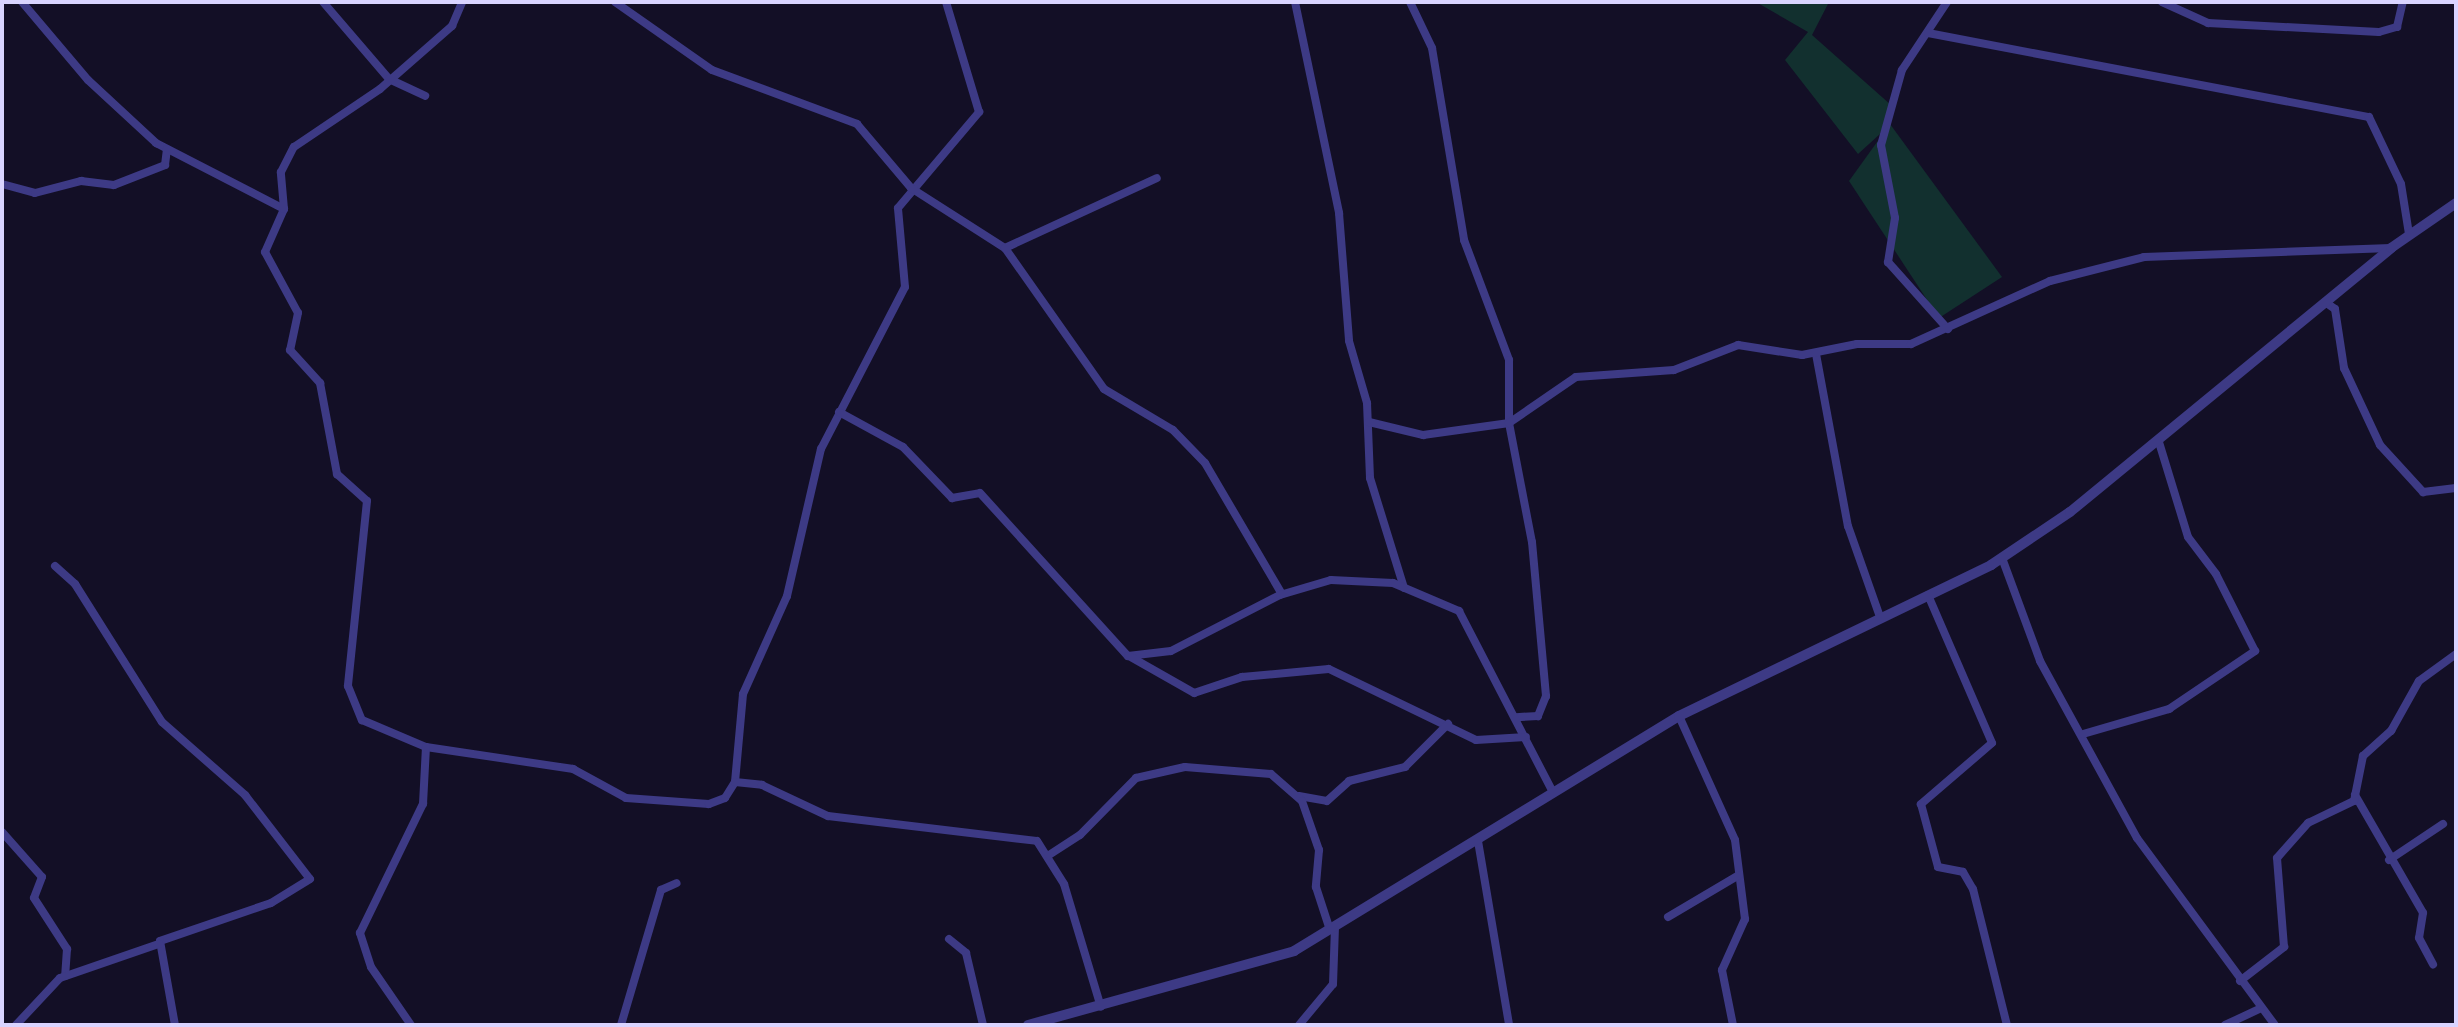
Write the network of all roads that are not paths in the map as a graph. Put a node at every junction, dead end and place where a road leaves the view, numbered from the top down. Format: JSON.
{"nodes":[{"id":1,"x":22,"y":2,"type":"edge"},
{"id":2,"x":323,"y":2,"type":"edge"},
{"id":3,"x":462,"y":2,"type":"edge"},
{"id":4,"x":615,"y":2,"type":"edge"},
{"id":5,"x":946,"y":2,"type":"edge"},
{"id":6,"x":1295,"y":2,"type":"edge"},
{"id":7,"x":1410,"y":2,"type":"edge"},
{"id":8,"x":1947,"y":2,"type":"edge"},
{"id":9,"x":2162,"y":2,"type":"edge"},
{"id":10,"x":2403,"y":2,"type":"edge"},
{"id":11,"x":1928,"y":33,"type":"junction"},
{"id":12,"x":389,"y":78,"type":"junction"},
{"id":13,"x":425,"y":96,"type":"dead end"},
{"id":14,"x":167,"y":149,"type":"junction"},
{"id":15,"x":1157,"y":178,"type":"dead end"},
{"id":16,"x":2,"y":184,"type":"edge"},
{"id":17,"x":911,"y":188,"type":"junction"},
{"id":18,"x":2456,"y":203,"type":"edge"},
{"id":19,"x":284,"y":209,"type":"junction"},
{"id":20,"x":2409,"y":234,"type":"junction"},
{"id":21,"x":1005,"y":248,"type":"junction"},
{"id":22,"x":2391,"y":248,"type":"junction"},
{"id":23,"x":2325,"y":302,"type":"junction"},
{"id":24,"x":1948,"y":329,"type":"junction"},
{"id":25,"x":1816,"y":354,"type":"junction"},
{"id":26,"x":839,"y":412,"type":"junction"},
{"id":27,"x":1369,"y":422,"type":"junction"},
{"id":28,"x":1509,"y":423,"type":"junction"},
{"id":29,"x":2158,"y":439,"type":"junction"},
{"id":30,"x":2456,"y":488,"type":"edge"},
{"id":31,"x":2002,"y":558,"type":"junction"},
{"id":32,"x":55,"y":566,"type":"dead end"},
{"id":33,"x":1404,"y":588,"type":"junction"},
{"id":34,"x":1286,"y":594,"type":"junction"},
{"id":35,"x":1928,"y":595,"type":"junction"},
{"id":36,"x":1880,"y":617,"type":"junction"},
{"id":37,"x":2456,"y":654,"type":"edge"},
{"id":38,"x":1128,"y":656,"type":"junction"},
{"id":39,"x":1679,"y":716,"type":"junction"},
{"id":40,"x":1516,"y":717,"type":"junction"},
{"id":41,"x":1448,"y":724,"type":"junction"},
{"id":42,"x":2083,"y":734,"type":"junction"},
{"id":43,"x":1526,"y":737,"type":"junction"},
{"id":44,"x":426,"y":747,"type":"junction"},
{"id":45,"x":735,"y":782,"type":"junction"},
{"id":46,"x":1553,"y":792,"type":"junction"},
{"id":47,"x":2354,"y":792,"type":"junction"},
{"id":48,"x":1299,"y":796,"type":"junction"},
{"id":49,"x":2443,"y":824,"type":"dead end"},
{"id":50,"x":2,"y":832,"type":"edge"},
{"id":51,"x":1478,"y":841,"type":"junction"},
{"id":52,"x":1049,"y":855,"type":"junction"},
{"id":53,"x":2389,"y":860,"type":"junction"},
{"id":54,"x":1739,"y":875,"type":"junction"},
{"id":55,"x":677,"y":883,"type":"dead end"},
{"id":56,"x":1668,"y":917,"type":"dead end"},
{"id":57,"x":1332,"y":929,"type":"junction"},
{"id":58,"x":949,"y":939,"type":"dead end"},
{"id":59,"x":159,"y":944,"type":"junction"},
{"id":60,"x":2433,"y":964,"type":"dead end"},
{"id":61,"x":65,"y":976,"type":"junction"},
{"id":62,"x":2240,"y":981,"type":"junction"},
{"id":63,"x":1101,"y":1007,"type":"junction"},
{"id":64,"x":2260,"y":1009,"type":"junction"},
{"id":65,"x":16,"y":1025,"type":"edge"},
{"id":66,"x":175,"y":1025,"type":"edge"},
{"id":67,"x":411,"y":1025,"type":"edge"},
{"id":68,"x":621,"y":1025,"type":"edge"},
{"id":69,"x":983,"y":1025,"type":"edge"},
{"id":70,"x":1028,"y":1025,"type":"edge"},
{"id":71,"x":1299,"y":1025,"type":"edge"},
{"id":72,"x":1509,"y":1025,"type":"edge"},
{"id":73,"x":1733,"y":1025,"type":"edge"},
{"id":74,"x":2007,"y":1025,"type":"edge"},
{"id":75,"x":2225,"y":1025,"type":"edge"},
{"id":76,"x":2275,"y":1025,"type":"edge"}],
"edges":[{"from":1,"to":14,"type":"street"},
{"from":2,"to":12,"type":"street"},
{"from":3,"to":12,"type":"street"},
{"from":4,"to":17,"type":"street"},
{"from":5,"to":17,"type":"street"},
{"from":6,"to":27,"type":"street"},
{"from":7,"to":28,"type":"street"},
{"from":8,"to":11,"type":"street"},
{"from":9,"to":10,"type":"street"},
{"from":11,"to":20,"type":"street"},
{"from":11,"to":24,"type":"street"},
{"from":12,"to":13,"type":"street"},
{"from":12,"to":19,"type":"street"},
{"from":14,"to":16,"type":"street"},
{"from":14,"to":19,"type":"street"},
{"from":15,"to":21,"type":"street"},
{"from":17,"to":21,"type":"street"},
{"from":17,"to":26,"type":"street"},
{"from":18,"to":20,"type":"street"},
{"from":19,"to":44,"type":"street"},
{"from":20,"to":22,"type":"street"},
{"from":21,"to":34,"type":"street"},
{"from":22,"to":23,"type":"street"},
{"from":22,"to":24,"type":"street"},
{"from":23,"to":29,"type":"street"},
{"from":23,"to":30,"type":"street"},
{"from":24,"to":25,"type":"street"},
{"from":25,"to":28,"type":"street"},
{"from":25,"to":36,"type":"street"},
{"from":26,"to":38,"type":"street"},
{"from":26,"to":45,"type":"street"},
{"from":27,"to":28,"type":"street"},
{"from":27,"to":33,"type":"street"},
{"from":28,"to":40,"type":"street"},
{"from":29,"to":31,"type":"street"},
{"from":29,"to":42,"type":"street"},
{"from":31,"to":35,"type":"street"},
{"from":31,"to":42,"type":"street"},
{"from":32,"to":59,"type":"street"},
{"from":33,"to":34,"type":"street"},
{"from":33,"to":40,"type":"street"},
{"from":34,"to":38,"type":"street"},
{"from":35,"to":36,"type":"street"},
{"from":35,"to":74,"type":"street"},
{"from":36,"to":39,"type":"street"},
{"from":37,"to":47,"type":"street"},
{"from":38,"to":41,"type":"street"},
{"from":39,"to":46,"type":"street"},
{"from":39,"to":54,"type":"street"},
{"from":40,"to":43,"type":"street"},
{"from":41,"to":43,"type":"street"},
{"from":41,"to":48,"type":"street"},
{"from":42,"to":62,"type":"street"},
{"from":43,"to":46,"type":"street"},
{"from":44,"to":45,"type":"street"},
{"from":44,"to":67,"type":"street"},
{"from":45,"to":52,"type":"street"},
{"from":46,"to":51,"type":"street"},
{"from":47,"to":53,"type":"street"},
{"from":47,"to":62,"type":"street"},
{"from":48,"to":52,"type":"street"},
{"from":48,"to":57,"type":"street"},
{"from":49,"to":53,"type":"street"},
{"from":50,"to":61,"type":"street"},
{"from":51,"to":57,"type":"street"},
{"from":51,"to":72,"type":"street"},
{"from":52,"to":63,"type":"street"},
{"from":53,"to":60,"type":"street"},
{"from":54,"to":56,"type":"street"},
{"from":54,"to":73,"type":"street"},
{"from":55,"to":68,"type":"street"},
{"from":57,"to":63,"type":"street"},
{"from":57,"to":71,"type":"street"},
{"from":58,"to":69,"type":"street"},
{"from":59,"to":61,"type":"street"},
{"from":59,"to":66,"type":"street"},
{"from":61,"to":65,"type":"street"},
{"from":62,"to":64,"type":"street"},
{"from":63,"to":70,"type":"street"},
{"from":64,"to":75,"type":"street"},
{"from":64,"to":76,"type":"street"}]}
